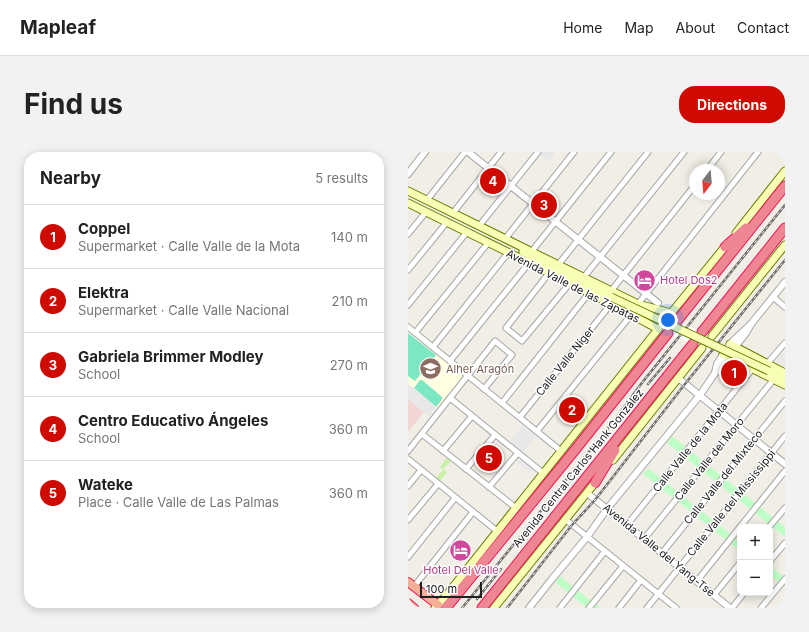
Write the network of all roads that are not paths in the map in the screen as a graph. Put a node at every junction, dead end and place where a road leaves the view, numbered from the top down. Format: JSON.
{"nodes":[{"id":1,"x":425,"y":152,"type":"edge"},
{"id":2,"x":464,"y":152,"type":"edge"},
{"id":3,"x":468,"y":152,"type":"edge"},
{"id":4,"x":501,"y":152,"type":"edge"},
{"id":5,"x":538,"y":152,"type":"edge"},
{"id":6,"x":574,"y":152,"type":"edge"},
{"id":7,"x":611,"y":152,"type":"edge"},
{"id":8,"x":648,"y":152,"type":"edge"},
{"id":9,"x":684,"y":152,"type":"edge"},
{"id":10,"x":721,"y":152,"type":"edge"},
{"id":11,"x":758,"y":152,"type":"edge"},
{"id":12,"x":712,"y":164,"type":"edge"},
{"id":13,"x":488,"y":168,"type":"junction"},
{"id":14,"x":785,"y":171,"type":"edge"},
{"id":15,"x":408,"y":174,"type":"edge"},
{"id":16,"x":511,"y":186,"type":"junction"},
{"id":17,"x":785,"y":186,"type":"edge"},
{"id":18,"x":408,"y":191,"type":"edge"},
{"id":19,"x":689,"y":192,"type":"edge"},
{"id":20,"x":427,"y":200,"type":"junction"},
{"id":21,"x":408,"y":203,"type":"edge"},
{"id":22,"x":533,"y":204,"type":"junction"},
{"id":23,"x":770,"y":205,"type":"junction"},
{"id":24,"x":426,"y":212,"type":"junction"},
{"id":25,"x":453,"y":213,"type":"junction"},
{"id":26,"x":447,"y":222,"type":"junction"},
{"id":27,"x":555,"y":222,"type":"junction"},
{"id":28,"x":479,"y":226,"type":"junction"},
{"id":29,"x":785,"y":228,"type":"edge"},
{"id":30,"x":467,"y":232,"type":"junction"},
{"id":31,"x":408,"y":234,"type":"edge"},
{"id":32,"x":505,"y":239,"type":"junction"},
{"id":33,"x":578,"y":239,"type":"junction"},
{"id":34,"x":488,"y":243,"type":"junction"},
{"id":35,"x":785,"y":245,"type":"edge"},
{"id":36,"x":725,"y":247,"type":"junction"},
{"id":37,"x":532,"y":251,"type":"junction"},
{"id":38,"x":508,"y":253,"type":"junction"},
{"id":39,"x":600,"y":257,"type":"junction"},
{"id":40,"x":542,"y":262,"type":"junction"},
{"id":41,"x":529,"y":263,"type":"junction"},
{"id":42,"x":558,"y":265,"type":"junction"},
{"id":43,"x":408,"y":270,"type":"edge"},
{"id":44,"x":549,"y":273,"type":"junction"},
{"id":45,"x":623,"y":275,"type":"junction"},
{"id":46,"x":584,"y":277,"type":"junction"},
{"id":47,"x":785,"y":282,"type":"edge"},
{"id":48,"x":570,"y":284,"type":"junction"},
{"id":49,"x":646,"y":293,"type":"junction"},
{"id":50,"x":588,"y":296,"type":"junction"},
{"id":51,"x":621,"y":296,"type":"junction"},
{"id":52,"x":773,"y":297,"type":"junction"},
{"id":53,"x":612,"y":300,"type":"junction"},
{"id":54,"x":658,"y":303,"type":"dead end"},
{"id":55,"x":638,"y":304,"type":"junction"},
{"id":56,"x":408,"y":305,"type":"edge"},
{"id":57,"x":785,"y":307,"type":"edge"},
{"id":58,"x":632,"y":315,"type":"junction"},
{"id":59,"x":677,"y":321,"type":"dead end"},
{"id":60,"x":408,"y":327,"type":"edge"},
{"id":61,"x":658,"y":329,"type":"joint"},
{"id":62,"x":702,"y":332,"type":"dead end"},
{"id":63,"x":415,"y":333,"type":"junction"},
{"id":64,"x":668,"y":333,"type":"dead end"},
{"id":65,"x":712,"y":336,"type":"dead end"},
{"id":66,"x":785,"y":343,"type":"edge"},
{"id":67,"x":693,"y":344,"type":"dead end"},
{"id":68,"x":732,"y":346,"type":"junction"},
{"id":69,"x":433,"y":347,"type":"junction"},
{"id":70,"x":702,"y":348,"type":"dead end"},
{"id":71,"x":726,"y":356,"type":"junction"},
{"id":72,"x":757,"y":358,"type":"junction"},
{"id":73,"x":451,"y":360,"type":"junction"},
{"id":74,"x":750,"y":367,"type":"junction"},
{"id":75,"x":769,"y":367,"type":"junction"},
{"id":76,"x":761,"y":372,"type":"junction"},
{"id":77,"x":785,"y":372,"type":"edge"},
{"id":78,"x":468,"y":376,"type":"junction"},
{"id":79,"x":678,"y":378,"type":"junction"},
{"id":80,"x":774,"y":379,"type":"junction"},
{"id":81,"x":785,"y":379,"type":"edge"},
{"id":82,"x":785,"y":385,"type":"edge"},
{"id":83,"x":657,"y":388,"type":"junction"},
{"id":84,"x":484,"y":389,"type":"junction"},
{"id":85,"x":700,"y":395,"type":"junction"},
{"id":86,"x":450,"y":398,"type":"junction"},
{"id":87,"x":785,"y":401,"type":"edge"},
{"id":88,"x":502,"y":403,"type":"junction"},
{"id":89,"x":719,"y":411,"type":"junction"},
{"id":90,"x":472,"y":416,"type":"junction"},
{"id":91,"x":520,"y":417,"type":"junction"},
{"id":92,"x":736,"y":425,"type":"junction"},
{"id":93,"x":537,"y":431,"type":"junction"},
{"id":94,"x":422,"y":434,"type":"junction"},
{"id":95,"x":495,"y":435,"type":"junction"},
{"id":96,"x":785,"y":436,"type":"edge"},
{"id":97,"x":754,"y":439,"type":"junction"},
{"id":98,"x":561,"y":450,"type":"junction"},
{"id":99,"x":408,"y":451,"type":"edge"},
{"id":100,"x":444,"y":451,"type":"junction"},
{"id":101,"x":518,"y":453,"type":"junction"},
{"id":102,"x":772,"y":453,"type":"junction"},
{"id":103,"x":408,"y":459,"type":"edge"},
{"id":104,"x":785,"y":464,"type":"edge"},
{"id":105,"x":466,"y":469,"type":"junction"},
{"id":106,"x":421,"y":470,"type":"junction"},
{"id":107,"x":785,"y":471,"type":"edge"},
{"id":108,"x":543,"y":473,"type":"junction"},
{"id":109,"x":595,"y":483,"type":"junction"},
{"id":110,"x":438,"y":484,"type":"junction"},
{"id":111,"x":408,"y":486,"type":"edge"},
{"id":112,"x":489,"y":487,"type":"junction"},
{"id":113,"x":587,"y":493,"type":"junction"},
{"id":114,"x":456,"y":498,"type":"junction"},
{"id":115,"x":516,"y":508,"type":"junction"},
{"id":116,"x":785,"y":508,"type":"edge"},
{"id":117,"x":607,"y":509,"type":"junction"},
{"id":118,"x":473,"y":512,"type":"junction"},
{"id":119,"x":565,"y":519,"type":"junction"},
{"id":120,"x":408,"y":520,"type":"edge"},
{"id":121,"x":742,"y":524,"type":"edge"},
{"id":122,"x":772,"y":524,"type":"edge"},
{"id":123,"x":627,"y":525,"type":"junction"},
{"id":124,"x":497,"y":531,"type":"junction"},
{"id":125,"x":737,"y":531,"type":"edge"},
{"id":126,"x":587,"y":537,"type":"junction"},
{"id":127,"x":644,"y":539,"type":"junction"},
{"id":128,"x":785,"y":543,"type":"edge"},
{"id":129,"x":605,"y":551,"type":"junction"},
{"id":130,"x":662,"y":553,"type":"junction"},
{"id":131,"x":408,"y":557,"type":"edge"},
{"id":132,"x":772,"y":560,"type":"edge"},
{"id":133,"x":623,"y":566,"type":"junction"},
{"id":134,"x":680,"y":567,"type":"junction"},
{"id":135,"x":737,"y":567,"type":"edge"},
{"id":136,"x":785,"y":579,"type":"edge"},
{"id":137,"x":641,"y":580,"type":"junction"},
{"id":138,"x":697,"y":581,"type":"junction"},
{"id":139,"x":412,"y":583,"type":"edge"},
{"id":140,"x":658,"y":594,"type":"junction"},
{"id":141,"x":714,"y":595,"type":"junction"},
{"id":142,"x":741,"y":596,"type":"edge"},
{"id":143,"x":408,"y":603,"type":"edge"},
{"id":144,"x":440,"y":607,"type":"edge"},
{"id":145,"x":414,"y":608,"type":"edge"},
{"id":146,"x":482,"y":608,"type":"edge"},
{"id":147,"x":494,"y":608,"type":"edge"},
{"id":148,"x":529,"y":608,"type":"edge"},
{"id":149,"x":560,"y":608,"type":"edge"},
{"id":150,"x":589,"y":608,"type":"edge"},
{"id":151,"x":619,"y":608,"type":"edge"},
{"id":152,"x":647,"y":608,"type":"edge"},
{"id":153,"x":676,"y":608,"type":"edge"},
{"id":154,"x":731,"y":608,"type":"edge"},
{"id":155,"x":761,"y":608,"type":"edge"}],
"edges":[{"from":1,"to":15,"type":"street"},
{"from":2,"to":20,"type":"street"},
{"from":3,"to":13,"type":"street"},
{"from":4,"to":13,"type":"street"},
{"from":5,"to":16,"type":"street"},
{"from":6,"to":22,"type":"street"},
{"from":7,"to":27,"type":"street"},
{"from":8,"to":33,"type":"street"},
{"from":9,"to":39,"type":"street"},
{"from":10,"to":12,"type":"street"},
{"from":11,"to":49,"type":"street"},
{"from":13,"to":16,"type":"street"},
{"from":13,"to":25,"type":"street"},
{"from":14,"to":36,"type":"main road"},
{"from":16,"to":22,"type":"street"},
{"from":16,"to":28,"type":"street"},
{"from":17,"to":23,"type":"highway"},
{"from":18,"to":20,"type":"main road","name":"Avenida Valle de las Zapatas"},
{"from":19,"to":45,"type":"street","name":"Calle Valle Níger"},
{"from":20,"to":25,"type":"main road","name":"Avenida Valle de las Zapatas"},
{"from":21,"to":24,"type":"main road","name":"Avenida Valle de las Zapatas"},
{"from":22,"to":27,"type":"street"},
{"from":22,"to":32,"type":"street"},
{"from":23,"to":36,"type":"highway"},
{"from":23,"to":59,"type":"highway"},
{"from":24,"to":26,"type":"main road","name":"Avenida Valle de las Zapatas"},
{"from":24,"to":31,"type":"street"},
{"from":25,"to":28,"type":"main road","name":"Avenida Valle de las Zapatas"},
{"from":26,"to":30,"type":"main road","name":"Avenida Valle de las Zapatas"},
{"from":26,"to":43,"type":"street"},
{"from":27,"to":33,"type":"street"},
{"from":27,"to":37,"type":"street"},
{"from":28,"to":32,"type":"main road","name":"Avenida Valle de las Zapatas"},
{"from":29,"to":62,"type":"highway"},
{"from":30,"to":34,"type":"main road","name":"Avenida Valle de las Zapatas"},
{"from":30,"to":56,"type":"street"},
{"from":32,"to":37,"type":"main road","name":"Avenida Valle de las Zapatas"},
{"from":32,"to":40,"type":"main road","name":"Avenida Valle de las Zapatas"},
{"from":33,"to":39,"type":"street"},
{"from":33,"to":42,"type":"street"},
{"from":34,"to":38,"type":"main road","name":"Avenida Valle de las Zapatas"},
{"from":34,"to":40,"type":"main road","name":"Avenida Valle de las Zapatas"},
{"from":34,"to":63,"type":"street"},
{"from":35,"to":65,"type":"main road"},
{"from":36,"to":55,"type":"main road","name":"Avenida Valle de las Zapatas"},
{"from":37,"to":42,"type":"main road","name":"Avenida Valle de las Zapatas"},
{"from":38,"to":41,"type":"main road","name":"Avenida Valle de las Zapatas"},
{"from":38,"to":69,"type":"street"},
{"from":39,"to":45,"type":"street"},
{"from":39,"to":46,"type":"street"},
{"from":40,"to":53,"type":"main road","name":"Avenida Valle de las Zapatas"},
{"from":41,"to":44,"type":"main road","name":"Avenida Valle de las Zapatas"},
{"from":41,"to":73,"type":"street"},
{"from":42,"to":46,"type":"main road","name":"Avenida Valle de las Zapatas"},
{"from":44,"to":48,"type":"main road","name":"Avenida Valle de las Zapatas"},
{"from":44,"to":48,"type":"street"},
{"from":45,"to":49,"type":"street"},
{"from":45,"to":53,"type":"street","name":"Calle Valle Níger"},
{"from":46,"to":53,"type":"main road","name":"Avenida Valle de las Zapatas"},
{"from":47,"to":52,"type":"street"},
{"from":48,"to":50,"type":"main road","name":"Avenida Valle de las Zapatas"},
{"from":49,"to":54,"type":"street"},
{"from":49,"to":55,"type":"street"},
{"from":50,"to":53,"type":"main road","name":"Avenida Valle de las Zapatas"},
{"from":50,"to":88,"type":"street"},
{"from":51,"to":53,"type":"main road","name":"Avenida Valle de las Zapatas"},
{"from":51,"to":53,"type":"main road"},
{"from":51,"to":55,"type":"main road","name":"Avenida Valle de las Zapatas"},
{"from":52,"to":57,"type":"street"},
{"from":52,"to":68,"type":"street"},
{"from":53,"to":58,"type":"main road","name":"Avenida Valle de las Zapatas"},
{"from":53,"to":75,"type":"main road","name":"Avenida Valle de las Zapatas","bridge":true},
{"from":53,"to":91,"type":"street","name":"Calle Valle Níger"},
{"from":58,"to":61,"type":"main road","name":"Avenida Valle de las Zapatas"},
{"from":58,"to":93,"type":"street"},
{"from":60,"to":63,"type":"street"},
{"from":61,"to":98,"type":"main road","name":"Avenida Central Carlos Hank González"},
{"from":63,"to":69,"type":"street"},
{"from":64,"to":144,"type":"highway","name":"Avenida Central Carlos Hank González"},
{"from":66,"to":75,"type":"street"},
{"from":67,"to":83,"type":"highway","name":"Avenida Central Carlos Hank González"},
{"from":68,"to":71,"type":"street"},
{"from":68,"to":72,"type":"main road","name":"Avenida Valle de las Zapatas"},
{"from":69,"to":73,"type":"street"},
{"from":70,"to":79,"type":"main road","name":"Avenida Central Carlos Hank González"},
{"from":71,"to":74,"type":"main road"},
{"from":71,"to":85,"type":"street"},
{"from":72,"to":74,"type":"main road"},
{"from":72,"to":75,"type":"main road","name":"Avenida Valle de las Zapatas"},
{"from":73,"to":78,"type":"street"},
{"from":74,"to":76,"type":"main road"},
{"from":74,"to":89,"type":"street","name":"Calle Valle de la Mota"},
{"from":75,"to":76,"type":"street"},
{"from":75,"to":77,"type":"main road","name":"Avenida Valle de las Zapatas"},
{"from":75,"to":81,"type":"main road","name":"Avenida Valle de las Zapatas"},
{"from":76,"to":80,"type":"main road"},
{"from":78,"to":84,"type":"street"},
{"from":78,"to":84,"type":"street"},
{"from":78,"to":86,"type":"street"},
{"from":79,"to":85,"type":"street"},
{"from":79,"to":109,"type":"main road","name":"Avenida Central Carlos Hank González"},
{"from":80,"to":82,"type":"main road"},
{"from":80,"to":92,"type":"street","name":"Calle Valle del Moro"},
{"from":83,"to":109,"type":"highway"},
{"from":83,"to":146,"type":"highway","name":"Avenida Central Carlos Hank González"},
{"from":84,"to":88,"type":"street"},
{"from":85,"to":89,"type":"street"},
{"from":85,"to":117,"type":"street"},
{"from":86,"to":90,"type":"street"},
{"from":86,"to":94,"type":"street"},
{"from":87,"to":97,"type":"street","name":"Calle Valle del Mixteco"},
{"from":88,"to":91,"type":"street"},
{"from":89,"to":92,"type":"street"},
{"from":89,"to":123,"type":"street","name":"Calle Valle de la Mota"},
{"from":90,"to":95,"type":"street"},
{"from":90,"to":100,"type":"street"},
{"from":91,"to":93,"type":"street"},
{"from":92,"to":97,"type":"street"},
{"from":92,"to":127,"type":"street","name":"Calle Valle del Moro"},
{"from":93,"to":98,"type":"street"},
{"from":94,"to":99,"type":"street"},
{"from":94,"to":100,"type":"street"},
{"from":95,"to":101,"type":"street"},
{"from":95,"to":105,"type":"street"},
{"from":96,"to":102,"type":"street","name":"Calle Valle del Mississippi"},
{"from":97,"to":102,"type":"street"},
{"from":97,"to":130,"type":"street","name":"Calle Valle del Mixteco"},
{"from":98,"to":108,"type":"main road","name":"Avenida Central Carlos Hank González"},
{"from":100,"to":105,"type":"street"},
{"from":101,"to":108,"type":"street"},
{"from":101,"to":112,"type":"street"},
{"from":102,"to":104,"type":"street"},
{"from":102,"to":134,"type":"street","name":"Calle Valle del Mississippi"},
{"from":103,"to":106,"type":"street"},
{"from":105,"to":112,"type":"street"},
{"from":106,"to":110,"type":"street"},
{"from":106,"to":111,"type":"street"},
{"from":107,"to":121,"type":"street"},
{"from":108,"to":115,"type":"main road","name":"Avenida Central Carlos Hank González"},
{"from":109,"to":113,"type":"main road","name":"Avenida Central Carlos Hank González"},
{"from":110,"to":114,"type":"street"},
{"from":110,"to":120,"type":"street"},
{"from":112,"to":115,"type":"street"},
{"from":113,"to":117,"type":"street","name":"Avenida Valle del Yang-Tse"},
{"from":113,"to":119,"type":"main road","name":"Avenida Central Carlos Hank González"},
{"from":114,"to":118,"type":"street"},
{"from":114,"to":131,"type":"street"},
{"from":115,"to":124,"type":"main road","name":"Avenida Central Carlos Hank González"},
{"from":116,"to":122,"type":"street"},
{"from":117,"to":123,"type":"street","name":"Avenida Valle del Yang-Tse"},
{"from":117,"to":126,"type":"street"},
{"from":118,"to":124,"type":"street"},
{"from":118,"to":139,"type":"street"},
{"from":119,"to":126,"type":"street"},
{"from":119,"to":147,"type":"main road","name":"Avenida Central Carlos Hank González"},
{"from":123,"to":127,"type":"street","name":"Avenida Valle del Yang-Tse"},
{"from":124,"to":144,"type":"main road","name":"Avenida Central Carlos Hank González"},
{"from":125,"to":138,"type":"street"},
{"from":126,"to":129,"type":"street"},
{"from":126,"to":148,"type":"street"},
{"from":127,"to":130,"type":"street","name":"Avenida Valle del Yang-Tse"},
{"from":128,"to":132,"type":"street"},
{"from":129,"to":133,"type":"street"},
{"from":129,"to":149,"type":"street"},
{"from":130,"to":134,"type":"street","name":"Avenida Valle del Yang-Tse"},
{"from":133,"to":137,"type":"street"},
{"from":133,"to":150,"type":"street"},
{"from":134,"to":138,"type":"street","name":"Avenida Valle del Yang-Tse"},
{"from":134,"to":140,"type":"street","name":"Calle Valle del Mississippi"},
{"from":135,"to":141,"type":"street"},
{"from":136,"to":155,"type":"street"},
{"from":137,"to":140,"type":"street"},
{"from":137,"to":151,"type":"street"},
{"from":138,"to":141,"type":"street","name":"Avenida Valle del Yang-Tse"},
{"from":139,"to":144,"type":"highway"},
{"from":140,"to":152,"type":"street","name":"Calle Valle del Mississippi"},
{"from":140,"to":153,"type":"street"},
{"from":141,"to":154,"type":"street","name":"Avenida Valle del Yang-Tse"},
{"from":142,"to":154,"type":"street"},
{"from":143,"to":145,"type":"highway"}]}
